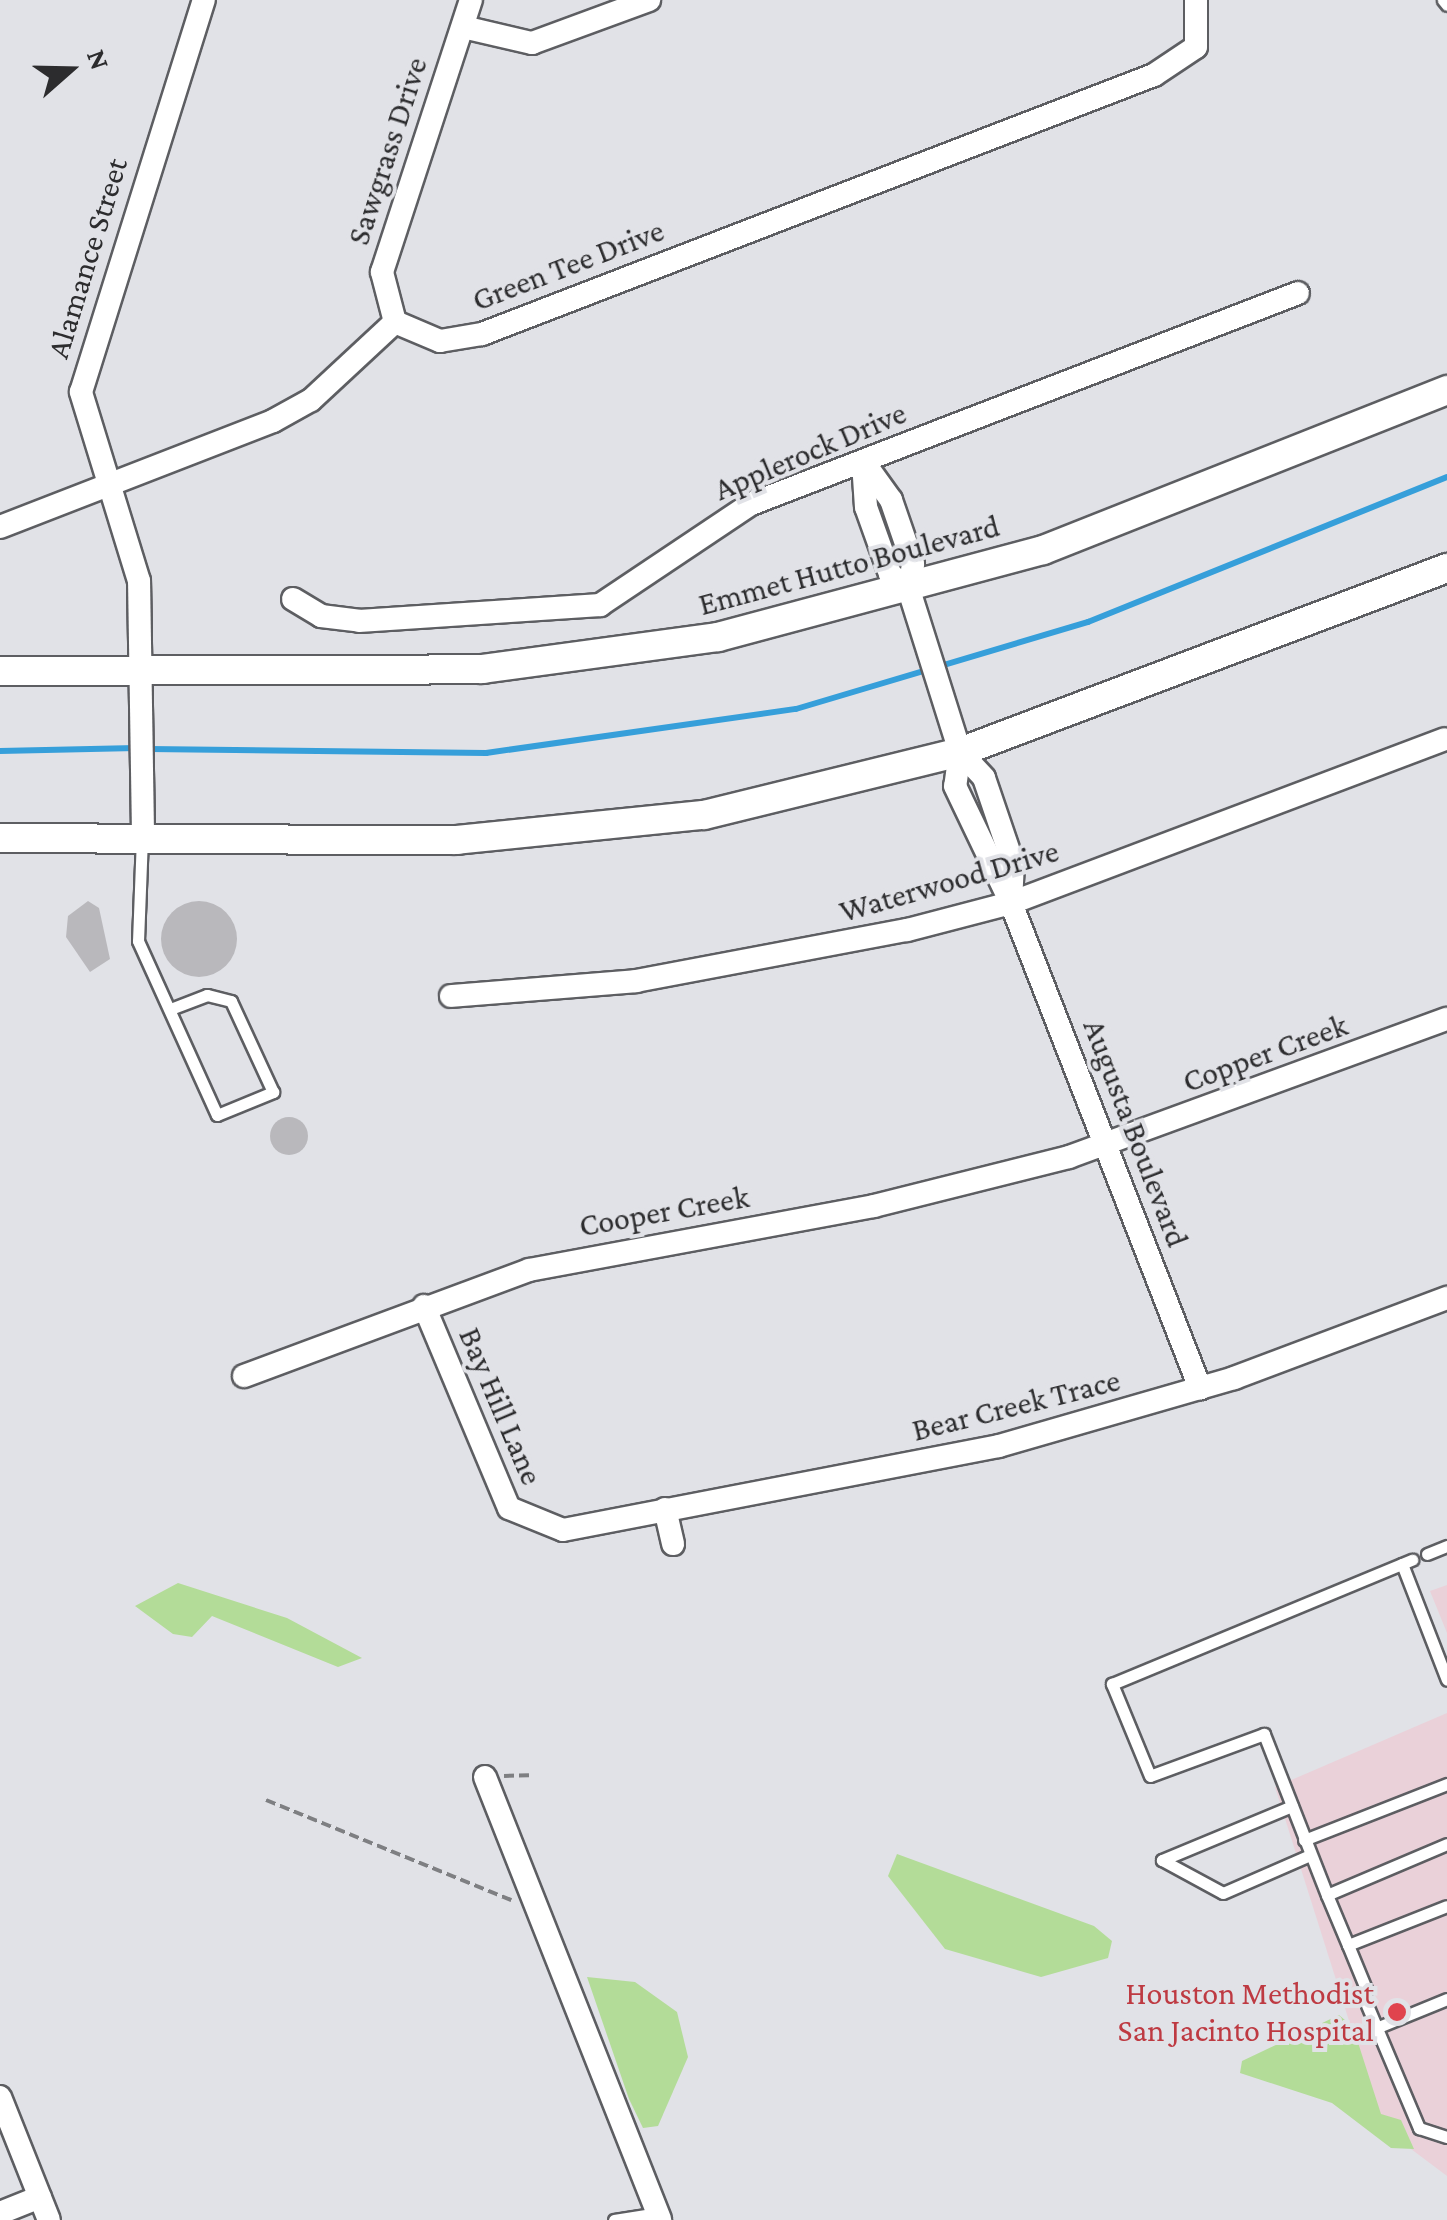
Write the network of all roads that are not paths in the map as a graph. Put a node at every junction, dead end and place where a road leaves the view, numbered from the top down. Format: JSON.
{"nodes":[{"id":1,"x":204,"y":0,"type":"edge"},
{"id":2,"x":471,"y":0,"type":"edge"},
{"id":3,"x":649,"y":0,"type":"edge"},
{"id":4,"x":1196,"y":0,"type":"edge"},
{"id":5,"x":462,"y":27,"type":"junction"},
{"id":6,"x":1298,"y":293,"type":"dead end"},
{"id":7,"x":395,"y":322,"type":"junction"},
{"id":8,"x":1447,"y":390,"type":"edge"},
{"id":9,"x":863,"y":462,"type":"junction"},
{"id":10,"x":107,"y":486,"type":"junction"},
{"id":11,"x":0,"y":527,"type":"edge"},
{"id":12,"x":1447,"y":568,"type":"edge"},
{"id":13,"x":909,"y":590,"type":"junction"},
{"id":14,"x":293,"y":599,"type":"dead end"},
{"id":15,"x":143,"y":666,"type":"junction"},
{"id":16,"x":0,"y":672,"type":"edge"},
{"id":17,"x":1444,"y":739,"type":"dead end"},
{"id":18,"x":960,"y":752,"type":"junction"},
{"id":19,"x":142,"y":833,"type":"junction"},
{"id":20,"x":0,"y":838,"type":"edge"},
{"id":21,"x":1011,"y":902,"type":"junction"},
{"id":22,"x":451,"y":996,"type":"dead end"},
{"id":23,"x":173,"y":1008,"type":"junction"},
{"id":24,"x":1447,"y":1019,"type":"edge"},
{"id":25,"x":1105,"y":1145,"type":"junction"},
{"id":26,"x":1447,"y":1298,"type":"edge"},
{"id":27,"x":424,"y":1306,"type":"junction"},
{"id":28,"x":244,"y":1376,"type":"dead end"},
{"id":29,"x":1200,"y":1388,"type":"junction"},
{"id":30,"x":665,"y":1508,"type":"junction"},
{"id":31,"x":588,"y":1524,"type":"joint"},
{"id":32,"x":674,"y":1544,"type":"dead end"},
{"id":33,"x":1447,"y":1546,"type":"edge"},
{"id":34,"x":1427,"y":1554,"type":"dead end"},
{"id":35,"x":1447,"y":1680,"type":"edge"},
{"id":36,"x":485,"y":1776,"type":"dead end"},
{"id":37,"x":1447,"y":1784,"type":"edge"},
{"id":38,"x":1292,"y":1806,"type":"junction"},
{"id":39,"x":1304,"y":1840,"type":"junction"},
{"id":40,"x":1447,"y":1844,"type":"edge"},
{"id":41,"x":1310,"y":1855,"type":"junction"},
{"id":42,"x":1326,"y":1895,"type":"junction"},
{"id":43,"x":1447,"y":1906,"type":"edge"},
{"id":44,"x":1348,"y":1945,"type":"junction"},
{"id":45,"x":1447,"y":1999,"type":"edge"},
{"id":46,"x":1376,"y":2028,"type":"junction"},
{"id":47,"x":0,"y":2097,"type":"edge"},
{"id":48,"x":5,"y":2123,"type":"edge"},
{"id":49,"x":1447,"y":2137,"type":"edge"},
{"id":50,"x":40,"y":2197,"type":"junction"},
{"id":51,"x":0,"y":2214,"type":"edge"},
{"id":52,"x":659,"y":2216,"type":"edge"},
{"id":53,"x":49,"y":2220,"type":"edge"},
{"id":54,"x":614,"y":2220,"type":"edge"}],
"edges":[{"from":1,"to":10,"type":"street","name":"Alamance Street"},
{"from":2,"to":5,"type":"street","name":"Sawgrass Drive"},
{"from":3,"to":5,"type":"street"},
{"from":4,"to":7,"type":"street","name":"Green Tee Drive"},
{"from":5,"to":7,"type":"street","name":"Sawgrass Drive"},
{"from":6,"to":9,"type":"street","name":"Applerock Drive"},
{"from":7,"to":10,"type":"street"},
{"from":8,"to":13,"type":"street","name":"Emmet Hutto Boulevard"},
{"from":9,"to":13,"type":"street","name":"Augusta Boulevard"},
{"from":9,"to":14,"type":"street","name":"Applerock Drive"},
{"from":10,"to":11,"type":"street"},
{"from":10,"to":15,"type":"street","name":"Alamance Street"},
{"from":12,"to":18,"type":"street"},
{"from":13,"to":15,"type":"street","name":"Emmet Hutto Boulevard"},
{"from":13,"to":18,"type":"street","name":"Augusta Boulevard"},
{"from":15,"to":16,"type":"street","name":"Emmet Hutto Boulevard"},
{"from":15,"to":19,"type":"street","name":"Alamance Street"},
{"from":17,"to":21,"type":"street","name":"Waterwood Drive"},
{"from":18,"to":19,"type":"street"},
{"from":18,"to":21,"type":"street","name":"Augusta Boulevard"},
{"from":19,"to":20,"type":"street"},
{"from":19,"to":23,"type":"lane"},
{"from":21,"to":22,"type":"street","name":"Waterwood Drive"},
{"from":21,"to":25,"type":"street","name":"Augusta Boulevard"},
{"from":23,"to":23,"type":"lane"},
{"from":24,"to":25,"type":"street","name":"Copper Creek"},
{"from":25,"to":27,"type":"street","name":"Cooper Creek"},
{"from":25,"to":29,"type":"street","name":"Augusta Boulevard"},
{"from":26,"to":29,"type":"street","name":"Bear Creek Trace"},
{"from":27,"to":28,"type":"street","name":"Cooper Creek"},
{"from":27,"to":31,"type":"street","name":"Bay Hill Lane"},
{"from":29,"to":30,"type":"street","name":"Bear Creek Trace"},
{"from":30,"to":31,"type":"street","name":"Bear Creek Trace"},
{"from":30,"to":32,"type":"street"},
{"from":33,"to":34,"type":"lane"},
{"from":35,"to":38,"type":"lane"},
{"from":36,"to":52,"type":"street"},
{"from":37,"to":39,"type":"lane"},
{"from":38,"to":39,"type":"lane"},
{"from":38,"to":41,"type":"lane"},
{"from":39,"to":41,"type":"lane"},
{"from":40,"to":42,"type":"lane"},
{"from":41,"to":42,"type":"lane"},
{"from":42,"to":44,"type":"lane"},
{"from":43,"to":44,"type":"lane"},
{"from":44,"to":46,"type":"lane"},
{"from":45,"to":46,"type":"lane"},
{"from":46,"to":49,"type":"lane"},
{"from":47,"to":48,"type":"street"},
{"from":48,"to":50,"type":"street"},
{"from":50,"to":51,"type":"street"},
{"from":50,"to":53,"type":"street"},
{"from":52,"to":54,"type":"lane"}]}
